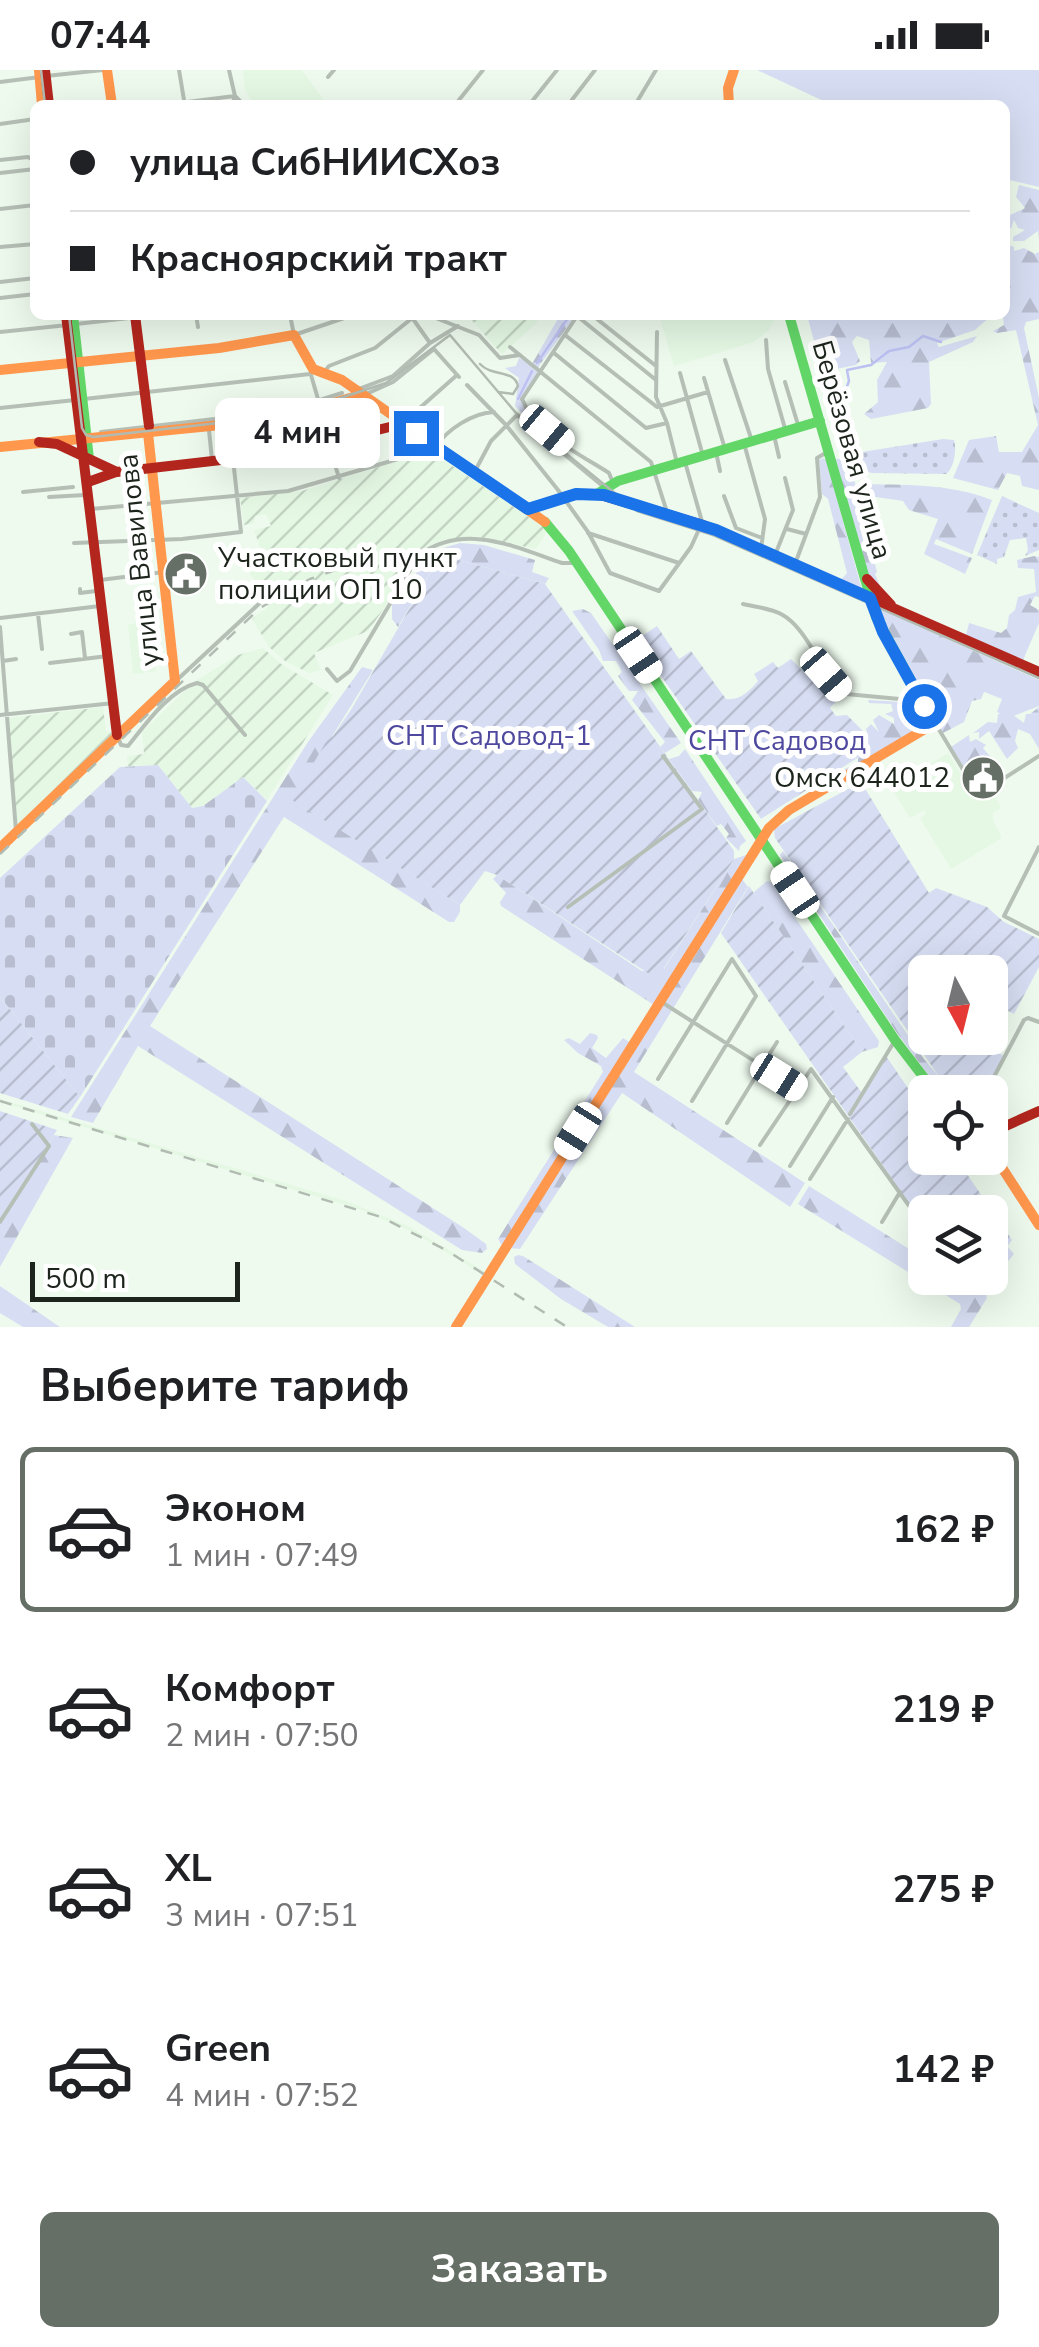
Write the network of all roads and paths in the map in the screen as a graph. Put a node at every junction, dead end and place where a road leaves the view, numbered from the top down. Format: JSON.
{"nodes":[{"id":1,"x":105,"y":70,"type":"edge"},
{"id":2,"x":180,"y":70,"type":"edge"},
{"id":3,"x":229,"y":70,"type":"edge"},
{"id":4,"x":334,"y":70,"type":"edge"},
{"id":5,"x":482,"y":70,"type":"edge"},
{"id":6,"x":557,"y":70,"type":"edge"},
{"id":7,"x":595,"y":70,"type":"edge"},
{"id":8,"x":656,"y":70,"type":"edge"},
{"id":9,"x":734,"y":70,"type":"edge"},
{"id":10,"x":42,"y":73,"type":"edge"},
{"id":11,"x":328,"y":77,"type":"dead end"},
{"id":12,"x":0,"y":82,"type":"edge"},
{"id":13,"x":234,"y":96,"type":"junction"},
{"id":14,"x":45,"y":100,"type":"edge"},
{"id":15,"x":111,"y":100,"type":"edge"},
{"id":16,"x":184,"y":100,"type":"edge"},
{"id":17,"x":209,"y":100,"type":"edge"},
{"id":18,"x":233,"y":100,"type":"edge"},
{"id":19,"x":238,"y":100,"type":"edge"},
{"id":20,"x":459,"y":100,"type":"edge"},
{"id":21,"x":534,"y":100,"type":"edge"},
{"id":22,"x":572,"y":100,"type":"edge"},
{"id":23,"x":638,"y":100,"type":"edge"},
{"id":24,"x":729,"y":100,"type":"edge"},
{"id":25,"x":30,"y":120,"type":"edge"},
{"id":26,"x":0,"y":124,"type":"edge"},
{"id":27,"x":30,"y":159,"type":"edge"},
{"id":28,"x":0,"y":160,"type":"edge"},
{"id":29,"x":30,"y":170,"type":"edge"},
{"id":30,"x":0,"y":173,"type":"edge"},
{"id":31,"x":30,"y":206,"type":"edge"},
{"id":32,"x":0,"y":210,"type":"edge"},
{"id":33,"x":30,"y":245,"type":"edge"},
{"id":34,"x":0,"y":248,"type":"edge"},
{"id":35,"x":30,"y":279,"type":"edge"},
{"id":36,"x":0,"y":282,"type":"edge"},
{"id":37,"x":30,"y":295,"type":"edge"},
{"id":38,"x":0,"y":298,"type":"edge"},
{"id":39,"x":70,"y":320,"type":"edge"},
{"id":40,"x":136,"y":320,"type":"edge"},
{"id":41,"x":197,"y":320,"type":"edge"},
{"id":42,"x":291,"y":320,"type":"edge"},
{"id":43,"x":338,"y":320,"type":"edge"},
{"id":44,"x":407,"y":320,"type":"edge"},
{"id":45,"x":415,"y":320,"type":"edge"},
{"id":46,"x":442,"y":320,"type":"edge"},
{"id":47,"x":574,"y":320,"type":"edge"},
{"id":48,"x":582,"y":320,"type":"edge"},
{"id":49,"x":598,"y":320,"type":"edge"},
{"id":50,"x":791,"y":320,"type":"edge"},
{"id":51,"x":458,"y":326,"type":"junction"},
{"id":52,"x":198,"y":327,"type":"dead end"},
{"id":53,"x":0,"y":332,"type":"edge"},
{"id":54,"x":657,"y":332,"type":"dead end"},
{"id":55,"x":294,"y":335,"type":"junction"},
{"id":56,"x":565,"y":335,"type":"junction"},
{"id":57,"x":766,"y":340,"type":"dead end"},
{"id":58,"x":430,"y":344,"type":"junction"},
{"id":59,"x":510,"y":347,"type":"dead end"},
{"id":60,"x":554,"y":352,"type":"junction"},
{"id":61,"x":140,"y":355,"type":"junction"},
{"id":62,"x":520,"y":355,"type":"junction"},
{"id":63,"x":725,"y":360,"type":"dead end"},
{"id":64,"x":75,"y":362,"type":"junction"},
{"id":65,"x":656,"y":366,"type":"junction"},
{"id":66,"x":0,"y":370,"type":"edge"},
{"id":67,"x":316,"y":372,"type":"junction"},
{"id":68,"x":540,"y":372,"type":"junction"},
{"id":69,"x":680,"y":374,"type":"dead end"},
{"id":70,"x":704,"y":378,"type":"dead end"},
{"id":71,"x":656,"y":380,"type":"junction"},
{"id":72,"x":785,"y":382,"type":"dead end"},
{"id":73,"x":467,"y":385,"type":"dead end"},
{"id":74,"x":708,"y":392,"type":"junction"},
{"id":75,"x":144,"y":393,"type":"junction"},
{"id":76,"x":342,"y":393,"type":"dead end"},
{"id":77,"x":361,"y":393,"type":"junction"},
{"id":78,"x":687,"y":398,"type":"junction"},
{"id":79,"x":79,"y":399,"type":"junction"},
{"id":80,"x":318,"y":404,"type":"junction"},
{"id":81,"x":0,"y":408,"type":"edge"},
{"id":82,"x":660,"y":408,"type":"junction"},
{"id":83,"x":495,"y":412,"type":"junction"},
{"id":84,"x":667,"y":422,"type":"junction"},
{"id":85,"x":820,"y":422,"type":"junction"},
{"id":86,"x":402,"y":424,"type":"junction"},
{"id":87,"x":506,"y":425,"type":"junction"},
{"id":88,"x":798,"y":428,"type":"junction"},
{"id":89,"x":148,"y":430,"type":"junction"},
{"id":90,"x":209,"y":430,"type":"dead end"},
{"id":91,"x":101,"y":432,"type":"dead end"},
{"id":92,"x":780,"y":433,"type":"junction"},
{"id":93,"x":83,"y":437,"type":"junction"},
{"id":94,"x":40,"y":442,"type":"junction"},
{"id":95,"x":329,"y":442,"type":"junction"},
{"id":96,"x":748,"y":442,"type":"junction"},
{"id":97,"x":0,"y":446,"type":"edge"},
{"id":98,"x":432,"y":448,"type":"junction"},
{"id":99,"x":720,"y":451,"type":"junction"},
{"id":100,"x":829,"y":451,"type":"junction"},
{"id":101,"x":703,"y":456,"type":"junction"},
{"id":102,"x":779,"y":457,"type":"dead end"},
{"id":103,"x":233,"y":459,"type":"junction"},
{"id":104,"x":86,"y":460,"type":"junction"},
{"id":105,"x":212,"y":461,"type":"junction"},
{"id":106,"x":681,"y":462,"type":"junction"},
{"id":107,"x":152,"y":468,"type":"junction"},
{"id":108,"x":656,"y":470,"type":"junction"},
{"id":109,"x":720,"y":471,"type":"dead end"},
{"id":110,"x":117,"y":472,"type":"junction"},
{"id":111,"x":474,"y":472,"type":"junction"},
{"id":112,"x":339,"y":478,"type":"junction"},
{"id":113,"x":786,"y":478,"type":"dead end"},
{"id":114,"x":73,"y":488,"type":"dead end"},
{"id":115,"x":89,"y":488,"type":"junction"},
{"id":116,"x":605,"y":488,"type":"junction"},
{"id":117,"x":23,"y":492,"type":"dead end"},
{"id":118,"x":724,"y":496,"type":"dead end"},
{"id":119,"x":50,"y":497,"type":"dead end"},
{"id":120,"x":237,"y":497,"type":"junction"},
{"id":121,"x":563,"y":498,"type":"junction"},
{"id":122,"x":548,"y":504,"type":"junction"},
{"id":123,"x":156,"y":505,"type":"junction"},
{"id":124,"x":91,"y":509,"type":"junction"},
{"id":125,"x":528,"y":509,"type":"junction"},
{"id":126,"x":668,"y":515,"type":"junction"},
{"id":127,"x":549,"y":525,"type":"junction"},
{"id":128,"x":702,"y":525,"type":"junction"},
{"id":129,"x":786,"y":529,"type":"junction"},
{"id":130,"x":588,"y":532,"type":"junction"},
{"id":131,"x":806,"y":534,"type":"junction"},
{"id":132,"x":160,"y":539,"type":"junction"},
{"id":133,"x":95,"y":542,"type":"junction"},
{"id":134,"x":74,"y":543,"type":"dead end"},
{"id":135,"x":762,"y":543,"type":"junction"},
{"id":136,"x":777,"y":550,"type":"dead end"},
{"id":137,"x":576,"y":561,"type":"junction"},
{"id":138,"x":679,"y":563,"type":"junction"},
{"id":139,"x":794,"y":564,"type":"junction"},
{"id":140,"x":164,"y":572,"type":"junction"},
{"id":141,"x":864,"y":575,"type":"junction"},
{"id":142,"x":100,"y":585,"type":"junction"},
{"id":143,"x":80,"y":589,"type":"dead end"},
{"id":144,"x":870,"y":598,"type":"junction"},
{"id":145,"x":262,"y":601,"type":"dead end"},
{"id":146,"x":743,"y":604,"type":"dead end"},
{"id":147,"x":102,"y":606,"type":"junction"},
{"id":148,"x":894,"y":609,"type":"junction"},
{"id":149,"x":38,"y":614,"type":"junction"},
{"id":150,"x":0,"y":618,"type":"edge"},
{"id":151,"x":0,"y":627,"type":"edge"},
{"id":152,"x":71,"y":634,"type":"dead end"},
{"id":153,"x":1,"y":645,"type":"edge"},
{"id":154,"x":42,"y":650,"type":"dead end"},
{"id":155,"x":108,"y":656,"type":"junction"},
{"id":156,"x":85,"y":658,"type":"junction"},
{"id":157,"x":16,"y":659,"type":"dead end"},
{"id":158,"x":3,"y":661,"type":"junction"},
{"id":159,"x":50,"y":662,"type":"dead end"},
{"id":160,"x":327,"y":669,"type":"dead end"},
{"id":161,"x":1039,"y":672,"type":"edge"},
{"id":162,"x":3,"y":679,"type":"edge"},
{"id":163,"x":176,"y":681,"type":"junction"},
{"id":164,"x":922,"y":701,"type":"junction"},
{"id":165,"x":114,"y":703,"type":"junction"},
{"id":166,"x":3,"y":715,"type":"edge"},
{"id":167,"x":935,"y":723,"type":"junction"},
{"id":168,"x":118,"y":735,"type":"junction"},
{"id":169,"x":245,"y":736,"type":"dead end"},
{"id":170,"x":8,"y":755,"type":"junction"},
{"id":171,"x":0,"y":756,"type":"edge"},
{"id":172,"x":663,"y":756,"type":"dead end"},
{"id":173,"x":1039,"y":756,"type":"edge"},
{"id":174,"x":16,"y":832,"type":"junction"},
{"id":175,"x":762,"y":839,"type":"junction"},
{"id":176,"x":0,"y":848,"type":"edge"},
{"id":177,"x":1039,"y":848,"type":"edge"},
{"id":178,"x":568,"y":907,"type":"dead end"},
{"id":179,"x":1039,"y":934,"type":"edge"},
{"id":180,"x":660,"y":1002,"type":"junction"},
{"id":181,"x":692,"y":1022,"type":"junction"},
{"id":182,"x":1039,"y":1022,"type":"edge"},
{"id":183,"x":896,"y":1040,"type":"junction"},
{"id":184,"x":777,"y":1042,"type":"dead end"},
{"id":185,"x":727,"y":1043,"type":"junction"},
{"id":186,"x":762,"y":1066,"type":"junction"},
{"id":187,"x":923,"y":1075,"type":"edge"},
{"id":188,"x":995,"y":1075,"type":"edge"},
{"id":189,"x":658,"y":1078,"type":"dead end"},
{"id":190,"x":797,"y":1088,"type":"junction"},
{"id":191,"x":832,"y":1097,"type":"junction"},
{"id":192,"x":692,"y":1101,"type":"dead end"},
{"id":193,"x":1039,"y":1111,"type":"edge"},
{"id":194,"x":849,"y":1117,"type":"junction"},
{"id":195,"x":727,"y":1123,"type":"dead end"},
{"id":196,"x":32,"y":1124,"type":"dead end"},
{"id":197,"x":1008,"y":1125,"type":"edge"},
{"id":198,"x":760,"y":1145,"type":"dead end"},
{"id":199,"x":790,"y":1166,"type":"dead end"},
{"id":200,"x":1007,"y":1175,"type":"edge"},
{"id":201,"x":810,"y":1179,"type":"dead end"},
{"id":202,"x":900,"y":1192,"type":"junction"},
{"id":203,"x":908,"y":1204,"type":"edge"},
{"id":204,"x":0,"y":1222,"type":"edge"},
{"id":205,"x":882,"y":1222,"type":"dead end"},
{"id":206,"x":1039,"y":1225,"type":"edge"},
{"id":207,"x":456,"y":1327,"type":"edge"}],
"edges":[{"from":1,"to":10,"type":"street"},
{"from":1,"to":15,"type":"main road"},
{"from":2,"to":16,"type":"street"},
{"from":3,"to":13,"type":"street"},
{"from":4,"to":11,"type":"street"},
{"from":5,"to":20,"type":"street"},
{"from":6,"to":21,"type":"street"},
{"from":7,"to":22,"type":"street"},
{"from":8,"to":23,"type":"street"},
{"from":9,"to":24,"type":"main road"},
{"from":10,"to":12,"type":"street"},
{"from":10,"to":14,"type":"main road"},
{"from":13,"to":17,"type":"street"},
{"from":13,"to":18,"type":"street"},
{"from":13,"to":19,"type":"street"},
{"from":25,"to":26,"type":"street"},
{"from":27,"to":28,"type":"street"},
{"from":29,"to":30,"type":"street"},
{"from":31,"to":32,"type":"street"},
{"from":33,"to":34,"type":"street"},
{"from":35,"to":36,"type":"street"},
{"from":37,"to":38,"type":"street"},
{"from":39,"to":53,"type":"street"},
{"from":39,"to":64,"type":"main road"},
{"from":40,"to":61,"type":"main road","name":"улица Вавилова"},
{"from":41,"to":52,"type":"street"},
{"from":42,"to":55,"type":"street"},
{"from":43,"to":55,"type":"street"},
{"from":44,"to":67,"type":"street"},
{"from":45,"to":58,"type":"street"},
{"from":46,"to":51,"type":"street"},
{"from":47,"to":56,"type":"street"},
{"from":48,"to":71,"type":"street"},
{"from":49,"to":65,"type":"street"},
{"from":50,"to":85,"type":"main road","name":"Берёзовая улица"},
{"from":51,"to":58,"type":"street"},
{"from":51,"to":62,"type":"street"},
{"from":54,"to":65,"type":"street"},
{"from":55,"to":61,"type":"main road"},
{"from":55,"to":67,"type":"main road"},
{"from":56,"to":60,"type":"street"},
{"from":56,"to":82,"type":"street"},
{"from":57,"to":92,"type":"street"},
{"from":58,"to":77,"type":"street"},
{"from":59,"to":62,"type":"street"},
{"from":60,"to":68,"type":"street"},
{"from":60,"to":84,"type":"street"},
{"from":61,"to":64,"type":"main road"},
{"from":61,"to":75,"type":"main road","name":"улица Вавилова"},
{"from":62,"to":68,"type":"street"},
{"from":63,"to":96,"type":"street"},
{"from":64,"to":66,"type":"main road"},
{"from":64,"to":79,"type":"main road"},
{"from":65,"to":71,"type":"street"},
{"from":67,"to":75,"type":"street"},
{"from":67,"to":77,"type":"main road"},
{"from":67,"to":80,"type":"street"},
{"from":68,"to":108,"type":"street"},
{"from":68,"to":116,"type":"street"},
{"from":69,"to":78,"type":"street"},
{"from":70,"to":74,"type":"street"},
{"from":71,"to":82,"type":"street"},
{"from":72,"to":88,"type":"street"},
{"from":73,"to":83,"type":"street"},
{"from":74,"to":78,"type":"street"},
{"from":74,"to":99,"type":"street"},
{"from":75,"to":79,"type":"street"},
{"from":75,"to":89,"type":"main road","name":"улица Вавилова"},
{"from":76,"to":80,"type":"street"},
{"from":77,"to":80,"type":"main road"},
{"from":77,"to":86,"type":"main road"},
{"from":77,"to":86,"type":"street"},
{"from":78,"to":82,"type":"street"},
{"from":78,"to":101,"type":"street"},
{"from":79,"to":81,"type":"street"},
{"from":79,"to":93,"type":"main road"},
{"from":80,"to":89,"type":"main road"},
{"from":80,"to":95,"type":"street"},
{"from":82,"to":84,"type":"street"},
{"from":83,"to":87,"type":"street"},
{"from":83,"to":98,"type":"street"},
{"from":84,"to":106,"type":"street"},
{"from":85,"to":88,"type":"main road"},
{"from":85,"to":100,"type":"main road","name":"Берёзовая улица"},
{"from":86,"to":95,"type":"main road"},
{"from":86,"to":98,"type":"main road"},
{"from":87,"to":111,"type":"street"},
{"from":87,"to":116,"type":"street"},
{"from":87,"to":121,"type":"street"},
{"from":88,"to":92,"type":"main road"},
{"from":89,"to":91,"type":"street"},
{"from":89,"to":93,"type":"main road"},
{"from":89,"to":107,"type":"main road","name":"улица Вавилова"},
{"from":90,"to":105,"type":"street"},
{"from":92,"to":96,"type":"main road"},
{"from":92,"to":102,"type":"street"},
{"from":93,"to":94,"type":"main road"},
{"from":93,"to":104,"type":"main road"},
{"from":94,"to":97,"type":"main road"},
{"from":94,"to":104,"type":"main road"},
{"from":95,"to":103,"type":"main road"},
{"from":95,"to":112,"type":"street"},
{"from":96,"to":99,"type":"main road"},
{"from":96,"to":135,"type":"street"},
{"from":98,"to":111,"type":"main road"},
{"from":98,"to":112,"type":"street"},
{"from":99,"to":101,"type":"main road"},
{"from":99,"to":109,"type":"street"},
{"from":100,"to":131,"type":"street"},
{"from":100,"to":141,"type":"main road","name":"Берёзовая улица"},
{"from":101,"to":106,"type":"main road"},
{"from":103,"to":105,"type":"main road"},
{"from":103,"to":120,"type":"street"},
{"from":104,"to":110,"type":"main road"},
{"from":104,"to":115,"type":"main road"},
{"from":105,"to":107,"type":"main road"},
{"from":106,"to":108,"type":"main road"},
{"from":106,"to":128,"type":"street"},
{"from":107,"to":110,"type":"main road"},
{"from":107,"to":123,"type":"main road","name":"улица Вавилова"},
{"from":108,"to":116,"type":"main road"},
{"from":108,"to":126,"type":"street"},
{"from":110,"to":115,"type":"main road"},
{"from":111,"to":125,"type":"main road"},
{"from":112,"to":120,"type":"street"},
{"from":113,"to":129,"type":"street"},
{"from":114,"to":117,"type":"street"},
{"from":115,"to":119,"type":"street"},
{"from":115,"to":124,"type":"main road"},
{"from":116,"to":121,"type":"main road"},
{"from":116,"to":126,"type":"main road"},
{"from":118,"to":135,"type":"street"},
{"from":120,"to":123,"type":"street"},
{"from":120,"to":132,"type":"street"},
{"from":121,"to":122,"type":"main road"},
{"from":121,"to":130,"type":"street"},
{"from":122,"to":125,"type":"main road"},
{"from":122,"to":127,"type":"main road"},
{"from":123,"to":124,"type":"street"},
{"from":123,"to":132,"type":"main road","name":"улица Вавилова"},
{"from":124,"to":133,"type":"main road"},
{"from":125,"to":127,"type":"main road"},
{"from":126,"to":128,"type":"main road"},
{"from":127,"to":137,"type":"main road"},
{"from":128,"to":135,"type":"main road"},
{"from":128,"to":138,"type":"street"},
{"from":129,"to":131,"type":"street"},
{"from":129,"to":136,"type":"street"},
{"from":130,"to":138,"type":"street"},
{"from":130,"to":138,"type":"street"},
{"from":131,"to":139,"type":"street"},
{"from":132,"to":133,"type":"street"},
{"from":132,"to":140,"type":"main road","name":"улица Вавилова"},
{"from":133,"to":134,"type":"street"},
{"from":133,"to":142,"type":"main road"},
{"from":135,"to":139,"type":"main road"},
{"from":137,"to":160,"type":"street"},
{"from":137,"to":175,"type":"main road"},
{"from":139,"to":144,"type":"main road"},
{"from":140,"to":142,"type":"street"},
{"from":140,"to":163,"type":"main road","name":"улица Вавилова"},
{"from":141,"to":144,"type":"main road","name":"Берёзовая улица"},
{"from":141,"to":148,"type":"main road"},
{"from":142,"to":143,"type":"street"},
{"from":142,"to":147,"type":"main road"},
{"from":144,"to":148,"type":"main road"},
{"from":144,"to":164,"type":"main road","name":"Берёзовая улица"},
{"from":145,"to":163,"type":"street"},
{"from":146,"to":164,"type":"street"},
{"from":147,"to":149,"type":"street"},
{"from":147,"to":155,"type":"main road"},
{"from":148,"to":161,"type":"main road"},
{"from":149,"to":150,"type":"street"},
{"from":149,"to":154,"type":"street"},
{"from":151,"to":153,"type":"street"},
{"from":152,"to":156,"type":"street"},
{"from":153,"to":158,"type":"street"},
{"from":155,"to":156,"type":"street"},
{"from":155,"to":165,"type":"main road"},
{"from":156,"to":159,"type":"street"},
{"from":157,"to":158,"type":"street"},
{"from":158,"to":162,"type":"street"},
{"from":162,"to":166,"type":"street"},
{"from":163,"to":168,"type":"main road"},
{"from":164,"to":167,"type":"main road","name":"Берёзовая улица"},
{"from":165,"to":166,"type":"street"},
{"from":165,"to":168,"type":"main road"},
{"from":166,"to":170,"type":"street"},
{"from":167,"to":173,"type":"street"},
{"from":167,"to":175,"type":"main road"},
{"from":168,"to":169,"type":"street"},
{"from":168,"to":174,"type":"main road"},
{"from":170,"to":171,"type":"street"},
{"from":170,"to":174,"type":"street"},
{"from":172,"to":178,"type":"street"},
{"from":174,"to":176,"type":"main road"},
{"from":175,"to":180,"type":"main road"},
{"from":175,"to":183,"type":"main road"},
{"from":177,"to":179,"type":"street"},
{"from":180,"to":181,"type":"street"},
{"from":180,"to":207,"type":"main road"},
{"from":181,"to":185,"type":"street"},
{"from":181,"to":185,"type":"street"},
{"from":181,"to":189,"type":"street"},
{"from":182,"to":188,"type":"street"},
{"from":183,"to":187,"type":"main road"},
{"from":183,"to":194,"type":"street"},
{"from":184,"to":186,"type":"street"},
{"from":185,"to":186,"type":"street"},
{"from":185,"to":192,"type":"street"},
{"from":186,"to":190,"type":"street"},
{"from":186,"to":195,"type":"street"},
{"from":190,"to":191,"type":"street"},
{"from":190,"to":198,"type":"street"},
{"from":191,"to":194,"type":"street"},
{"from":191,"to":199,"type":"street"},
{"from":193,"to":197,"type":"main road"},
{"from":194,"to":201,"type":"street"},
{"from":194,"to":202,"type":"street"},
{"from":196,"to":204,"type":"street"},
{"from":200,"to":206,"type":"main road"},
{"from":202,"to":203,"type":"street"},
{"from":202,"to":205,"type":"street"}]}
